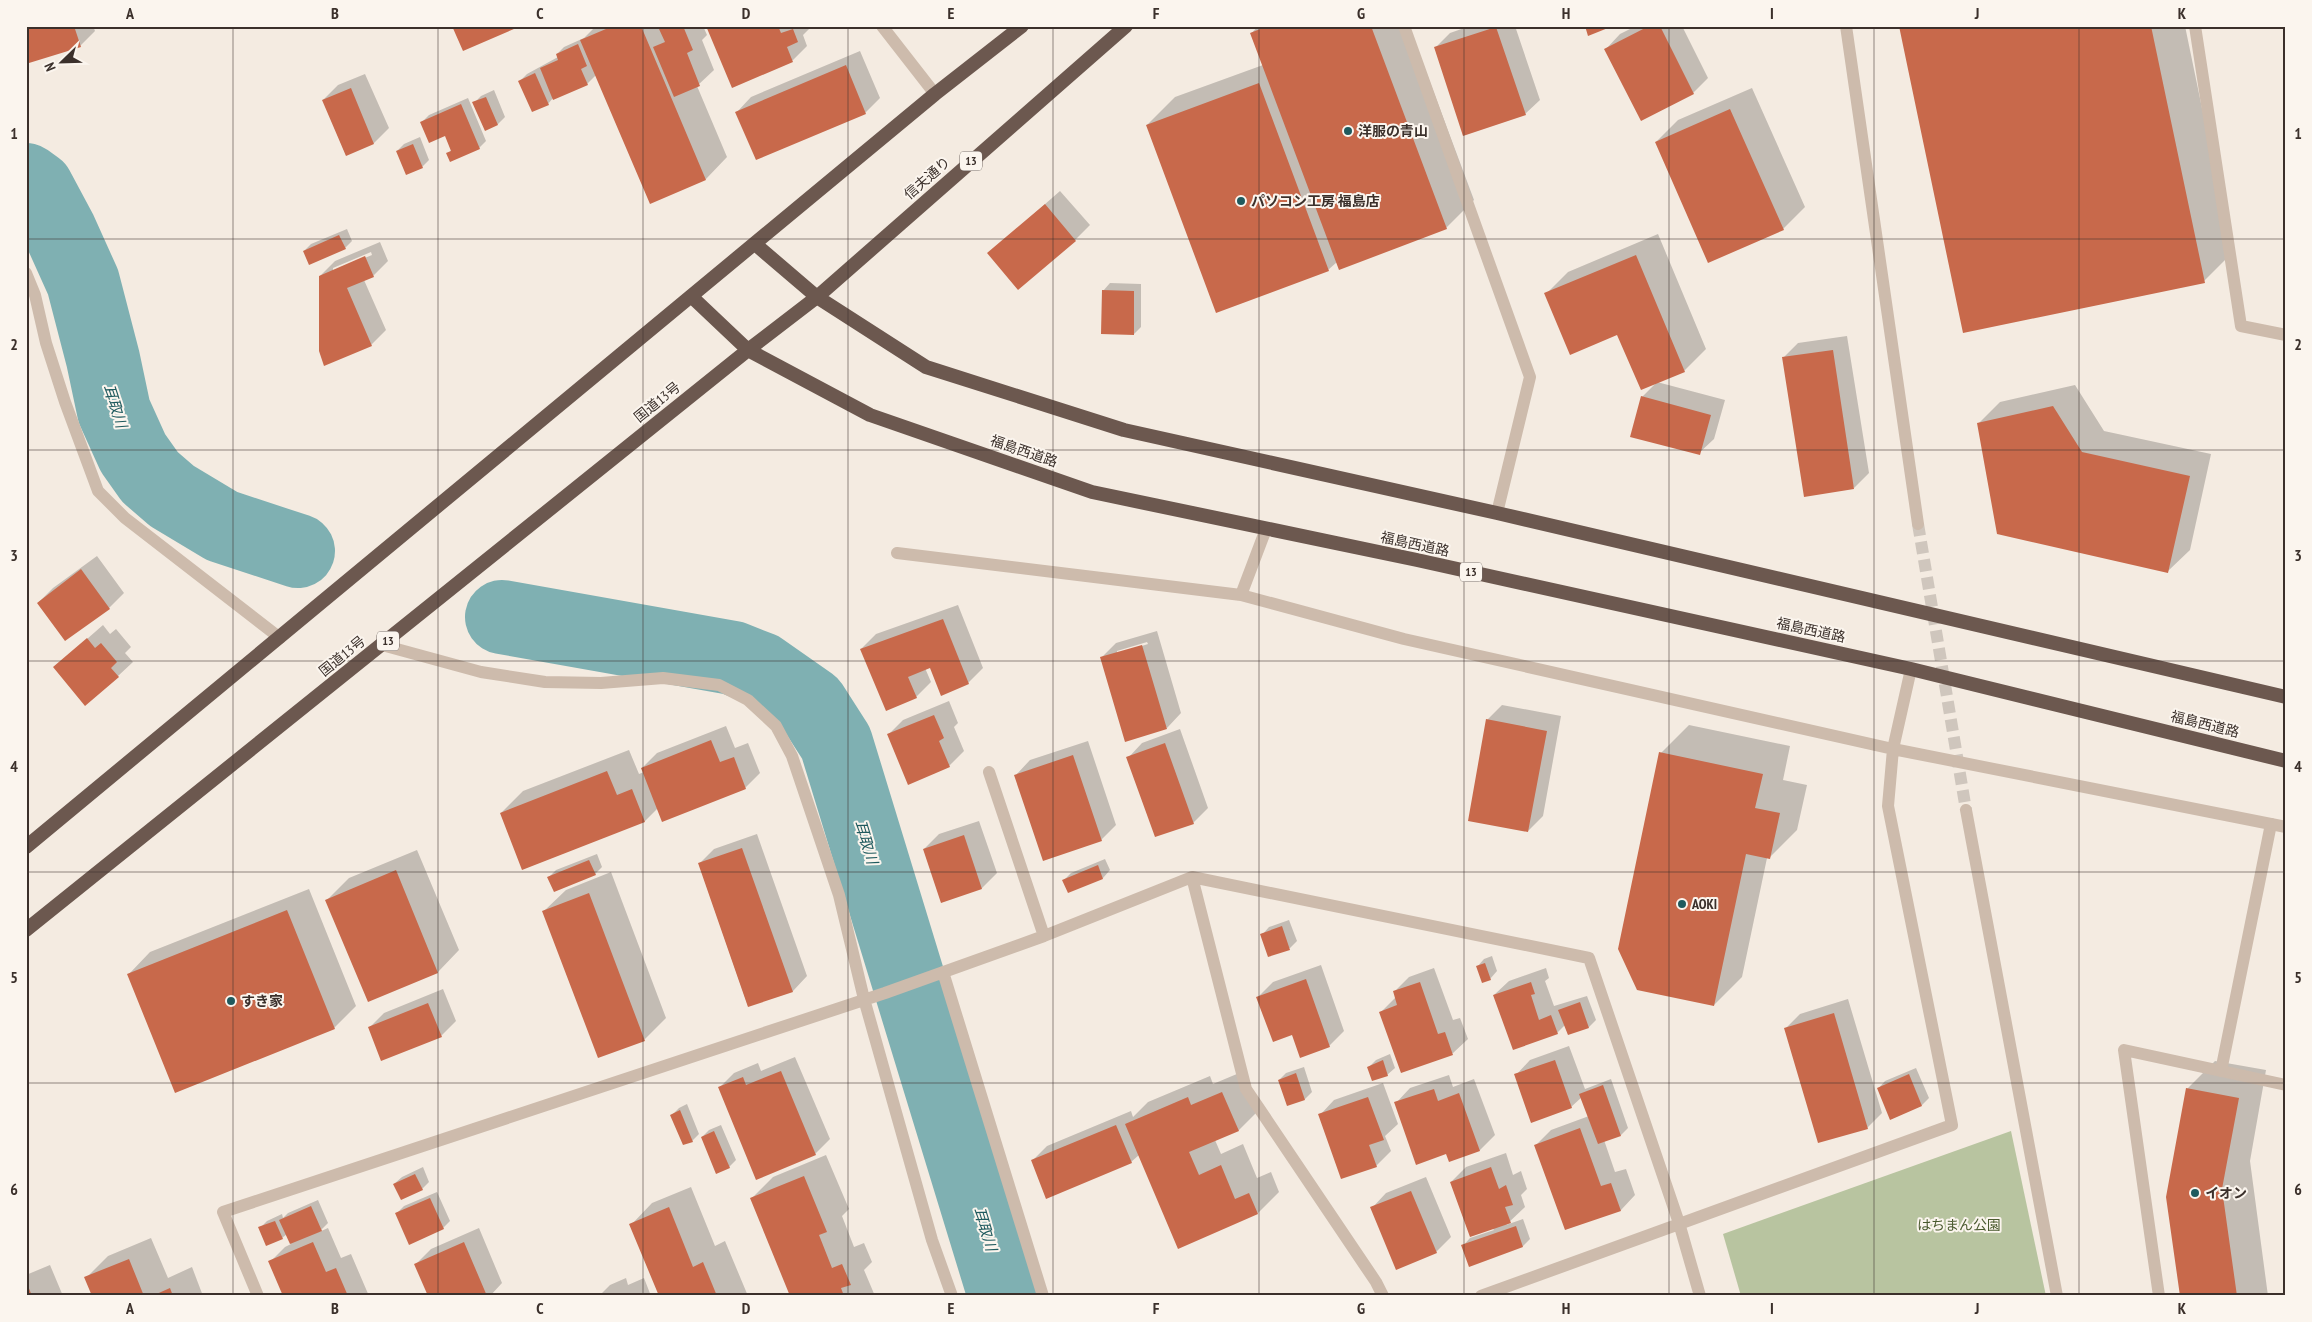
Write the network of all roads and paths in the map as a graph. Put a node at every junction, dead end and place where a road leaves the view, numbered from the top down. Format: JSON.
{"nodes":[{"id":1,"x":882,"y":26,"type":"edge"},
{"id":2,"x":1022,"y":26,"type":"edge"},
{"id":3,"x":1126,"y":26,"type":"edge"},
{"id":4,"x":1404,"y":26,"type":"edge"},
{"id":5,"x":1846,"y":26,"type":"edge"},
{"id":6,"x":2195,"y":26,"type":"edge"},
{"id":7,"x":935,"y":94,"type":"junction"},
{"id":8,"x":755,"y":244,"type":"junction"},
{"id":9,"x":26,"y":273,"type":"edge"},
{"id":10,"x":692,"y":297,"type":"junction"},
{"id":11,"x":817,"y":297,"type":"junction"},
{"id":12,"x":2286,"y":335,"type":"edge"},
{"id":13,"x":748,"y":350,"type":"junction"},
{"id":14,"x":1497,"y":513,"type":"junction"},
{"id":15,"x":1918,"y":524,"type":"tunnel mouth"},
{"id":16,"x":1266,"y":529,"type":"junction"},
{"id":17,"x":897,"y":553,"type":"dead end"},
{"id":18,"x":1241,"y":595,"type":"junction"},
{"id":19,"x":280,"y":638,"type":"junction"},
{"id":20,"x":382,"y":645,"type":"junction"},
{"id":21,"x":1911,"y":669,"type":"junction"},
{"id":22,"x":2286,"y":697,"type":"edge"},
{"id":23,"x":1893,"y":750,"type":"junction"},
{"id":24,"x":2286,"y":761,"type":"edge"},
{"id":25,"x":989,"y":772,"type":"dead end"},
{"id":26,"x":1966,"y":810,"type":"tunnel mouth"},
{"id":27,"x":2271,"y":824,"type":"junction"},
{"id":28,"x":2286,"y":827,"type":"edge"},
{"id":29,"x":26,"y":847,"type":"edge"},
{"id":30,"x":1192,"y":877,"type":"junction"},
{"id":31,"x":26,"y":930,"type":"edge"},
{"id":32,"x":1044,"y":936,"type":"junction"},
{"id":33,"x":943,"y":972,"type":"junction"},
{"id":34,"x":864,"y":999,"type":"junction"},
{"id":35,"x":2221,"y":1071,"type":"junction"},
{"id":36,"x":2286,"y":1085,"type":"edge"},
{"id":37,"x":1679,"y":1223,"type":"junction"},
{"id":38,"x":258,"y":1296,"type":"edge"},
{"id":39,"x":952,"y":1296,"type":"edge"},
{"id":40,"x":1043,"y":1296,"type":"edge"},
{"id":41,"x":1383,"y":1296,"type":"edge"},
{"id":42,"x":1481,"y":1296,"type":"edge"},
{"id":43,"x":1700,"y":1296,"type":"edge"},
{"id":44,"x":2057,"y":1296,"type":"edge"},
{"id":45,"x":2159,"y":1296,"type":"edge"}],
"edges":[{"from":1,"to":7,"type":"street"},
{"from":2,"to":7,"type":"highway"},
{"from":3,"to":11,"type":"highway","name":"信夫通り","number":"13"},
{"from":4,"to":14,"type":"street"},
{"from":5,"to":15,"type":"street"},
{"from":6,"to":12,"type":"street"},
{"from":7,"to":8,"type":"highway"},
{"from":8,"to":10,"type":"highway"},
{"from":8,"to":11,"type":"highway"},
{"from":9,"to":19,"type":"street"},
{"from":10,"to":13,"type":"highway","name":"福島西道路","number":"13"},
{"from":10,"to":19,"type":"highway"},
{"from":11,"to":13,"type":"highway","name":"信夫通り","number":"13"},
{"from":11,"to":14,"type":"highway"},
{"from":13,"to":16,"type":"highway","name":"福島西道路","number":"13"},
{"from":13,"to":20,"type":"highway","name":"国道13号","number":"13"},
{"from":14,"to":22,"type":"highway"},
{"from":16,"to":18,"type":"street"},
{"from":16,"to":21,"type":"highway","name":"福島西道路","number":"13"},
{"from":17,"to":18,"type":"street"},
{"from":18,"to":23,"type":"street"},
{"from":19,"to":29,"type":"highway"},
{"from":20,"to":31,"type":"highway","name":"国道13号","number":"13"},
{"from":20,"to":34,"type":"street"},
{"from":21,"to":23,"type":"street"},
{"from":21,"to":24,"type":"highway","name":"福島西道路","number":"13"},
{"from":23,"to":27,"type":"street"},
{"from":23,"to":37,"type":"street"},
{"from":25,"to":32,"type":"street"},
{"from":26,"to":44,"type":"street"},
{"from":27,"to":28,"type":"street"},
{"from":27,"to":35,"type":"street"},
{"from":30,"to":32,"type":"street"},
{"from":30,"to":37,"type":"street"},
{"from":30,"to":41,"type":"street"},
{"from":32,"to":33,"type":"street"},
{"from":33,"to":34,"type":"street"},
{"from":33,"to":40,"type":"street"},
{"from":34,"to":38,"type":"street"},
{"from":34,"to":39,"type":"street"},
{"from":35,"to":36,"type":"street"},
{"from":35,"to":45,"type":"street"},
{"from":37,"to":42,"type":"street"},
{"from":37,"to":43,"type":"street"}]}
